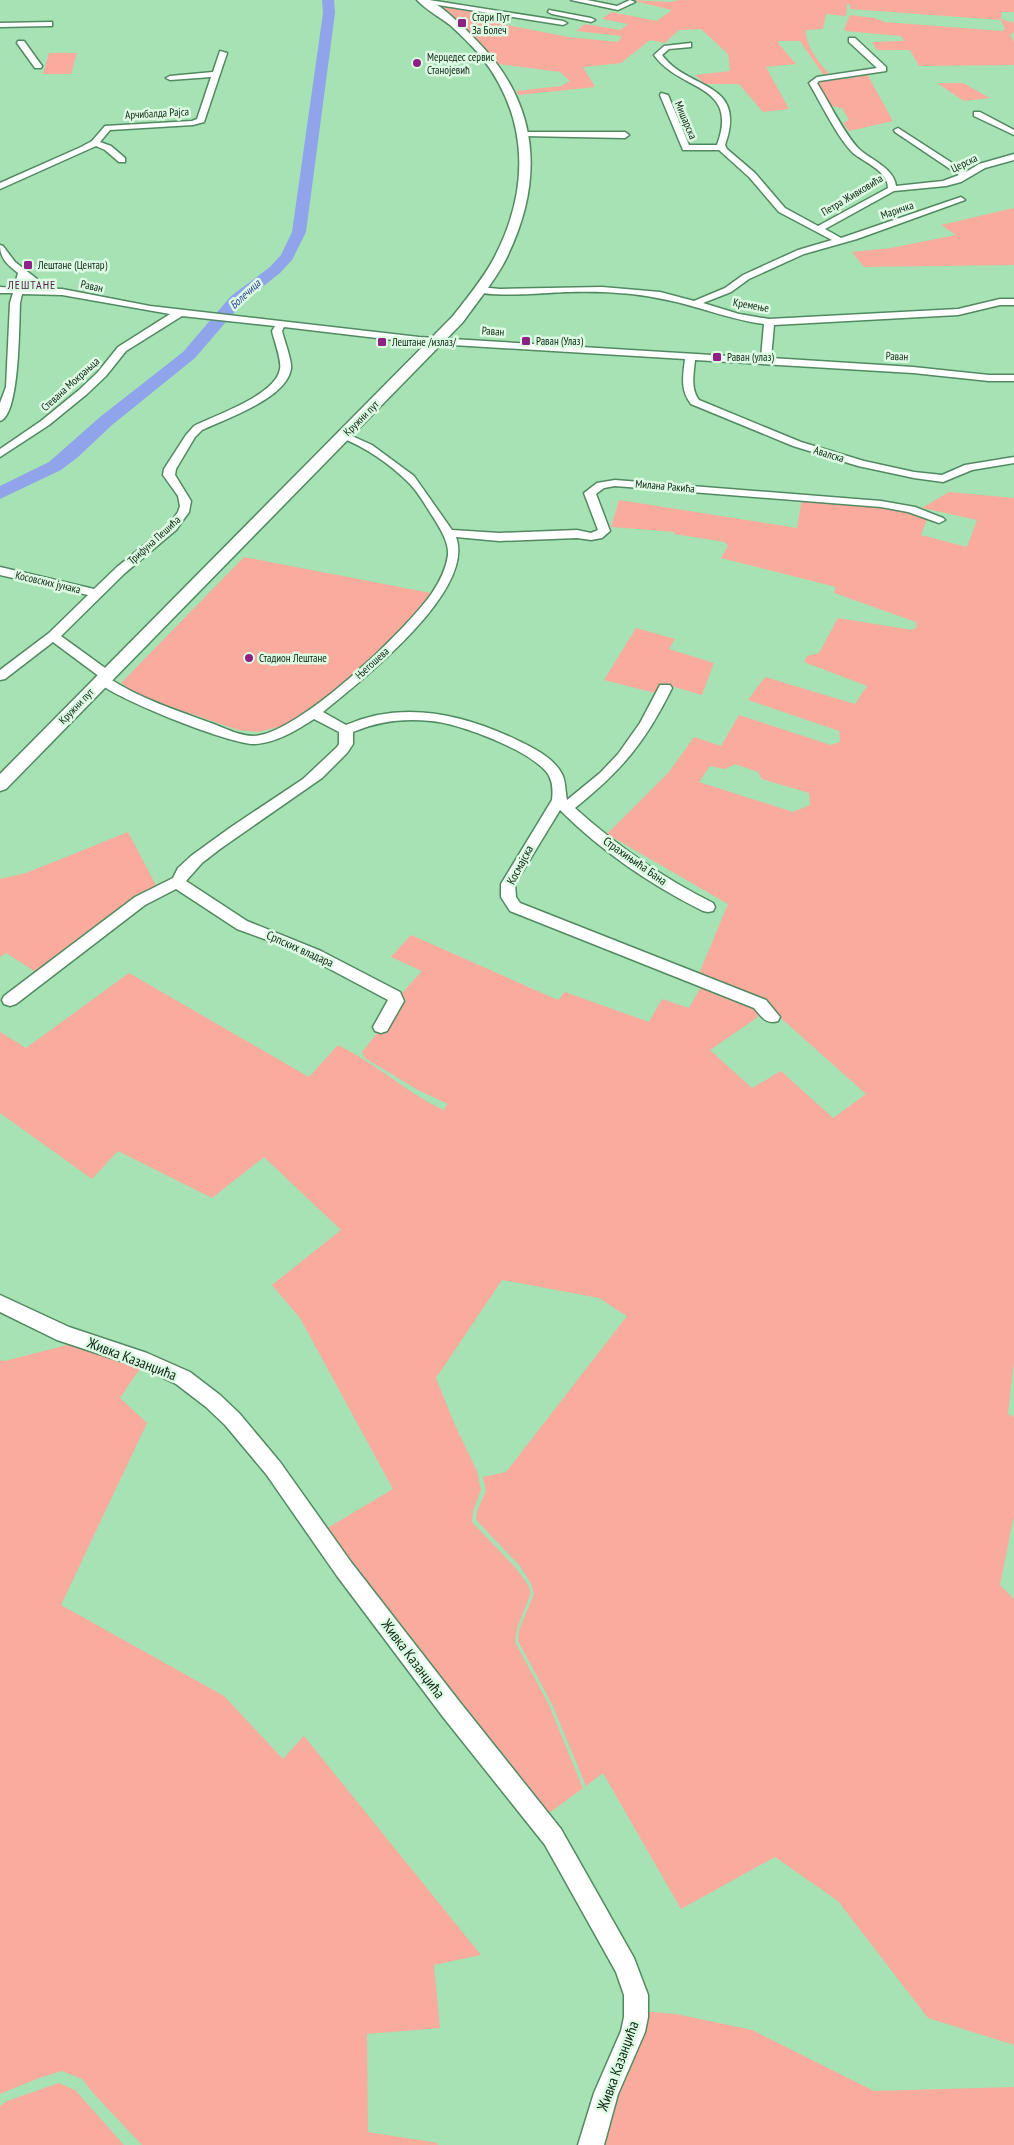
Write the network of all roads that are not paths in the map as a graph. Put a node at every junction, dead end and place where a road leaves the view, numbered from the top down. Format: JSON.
{"nodes":[{"id":1,"x":575,"y":0,"type":"edge"},
{"id":2,"x":429,"y":1,"type":"edge"},
{"id":3,"x":630,"y":2,"type":"dead end"},
{"id":4,"x":541,"y":10,"type":"dead end"},
{"id":5,"x":591,"y":20,"type":"dead end"},
{"id":6,"x":563,"y":23,"type":"dead end"},
{"id":7,"x":49,"y":24,"type":"dead end"},
{"id":8,"x":0,"y":25,"type":"edge"},
{"id":9,"x":852,"y":40,"type":"dead end"},
{"id":10,"x":21,"y":44,"type":"dead end"},
{"id":11,"x":688,"y":46,"type":"dead end"},
{"id":12,"x":223,"y":53,"type":"dead end"},
{"id":13,"x":38,"y":66,"type":"dead end"},
{"id":14,"x":216,"y":74,"type":"junction"},
{"id":15,"x":170,"y":78,"type":"dead end"},
{"id":16,"x":664,"y":95,"type":"dead end"},
{"id":17,"x":977,"y":114,"type":"dead end"},
{"id":18,"x":898,"y":130,"type":"dead end"},
{"id":19,"x":1014,"y":133,"type":"edge"},
{"id":20,"x":524,"y":134,"type":"junction"},
{"id":21,"x":625,"y":135,"type":"dead end"},
{"id":22,"x":95,"y":143,"type":"junction"},
{"id":23,"x":721,"y":147,"type":"junction"},
{"id":24,"x":1014,"y":157,"type":"edge"},
{"id":25,"x":122,"y":160,"type":"dead end"},
{"id":26,"x":966,"y":176,"type":"junction"},
{"id":27,"x":0,"y":186,"type":"edge"},
{"id":28,"x":892,"y":188,"type":"junction"},
{"id":29,"x":961,"y":200,"type":"dead end"},
{"id":30,"x":819,"y":229,"type":"junction"},
{"id":31,"x":840,"y":241,"type":"junction"},
{"id":32,"x":0,"y":249,"type":"edge"},
{"id":33,"x":23,"y":273,"type":"junction"},
{"id":34,"x":0,"y":290,"type":"edge"},
{"id":35,"x":18,"y":290,"type":"junction"},
{"id":36,"x":480,"y":290,"type":"junction"},
{"id":37,"x":62,"y":292,"type":"junction"},
{"id":38,"x":1012,"y":297,"type":"edge"},
{"id":39,"x":696,"y":303,"type":"junction"},
{"id":40,"x":179,"y":312,"type":"junction"},
{"id":41,"x":769,"y":322,"type":"junction"},
{"id":42,"x":281,"y":324,"type":"junction"},
{"id":43,"x":436,"y":341,"type":"junction"},
{"id":44,"x":690,"y":358,"type":"junction"},
{"id":45,"x":766,"y":362,"type":"junction"},
{"id":46,"x":1014,"y":378,"type":"edge"},
{"id":47,"x":0,"y":418,"type":"edge"},
{"id":48,"x":343,"y":436,"type":"junction"},
{"id":49,"x":0,"y":454,"type":"edge"},
{"id":50,"x":1014,"y":460,"type":"edge"},
{"id":51,"x":939,"y":520,"type":"dead end"},
{"id":52,"x":448,"y":533,"type":"junction"},
{"id":53,"x":0,"y":571,"type":"edge"},
{"id":54,"x":96,"y":593,"type":"junction"},
{"id":55,"x":53,"y":636,"type":"junction"},
{"id":56,"x":0,"y":676,"type":"edge"},
{"id":57,"x":104,"y":678,"type":"junction"},
{"id":58,"x":665,"y":688,"type":"dead end"},
{"id":59,"x":314,"y":713,"type":"junction"},
{"id":60,"x":346,"y":730,"type":"junction"},
{"id":61,"x":0,"y":785,"type":"edge"},
{"id":62,"x":563,"y":804,"type":"junction"},
{"id":63,"x":178,"y":882,"type":"junction"},
{"id":64,"x":708,"y":907,"type":"dead end"},
{"id":65,"x":10,"y":1000,"type":"dead end"},
{"id":66,"x":772,"y":1017,"type":"dead end"},
{"id":67,"x":381,"y":1026,"type":"dead end"},
{"id":68,"x":0,"y":1303,"type":"edge"},
{"id":69,"x":591,"y":2145,"type":"edge"}],
"edges":[{"from":1,"to":3,"type":"street"},
{"from":2,"to":6,"type":"street"},
{"from":2,"to":20,"type":"main road","name":"Кружни пут"},
{"from":4,"to":5,"type":"street"},
{"from":7,"to":8,"type":"street"},
{"from":9,"to":28,"type":"street","name":"Петра Живковића"},
{"from":10,"to":13,"type":"street"},
{"from":11,"to":23,"type":"street"},
{"from":12,"to":14,"type":"street","name":"Арчибалда Рајса"},
{"from":14,"to":15,"type":"street"},
{"from":14,"to":22,"type":"street","name":"Арчибалда Рајса"},
{"from":16,"to":23,"type":"street","name":"Мишарска"},
{"from":17,"to":19,"type":"street"},
{"from":18,"to":26,"type":"street"},
{"from":20,"to":21,"type":"street"},
{"from":20,"to":36,"type":"main road","name":"Кружни пут"},
{"from":22,"to":25,"type":"street"},
{"from":22,"to":27,"type":"street","name":"Арчибалда Рајса"},
{"from":23,"to":30,"type":"street"},
{"from":24,"to":26,"type":"street","name":"Церска"},
{"from":26,"to":28,"type":"street","name":"Церска"},
{"from":28,"to":30,"type":"street","name":"Петра Живковића"},
{"from":29,"to":31,"type":"street","name":"Маричка"},
{"from":30,"to":31,"type":"street","name":"Петра Живковића"},
{"from":31,"to":39,"type":"street"},
{"from":32,"to":33,"type":"street","name":"Раван"},
{"from":33,"to":35,"type":"street"},
{"from":33,"to":37,"type":"street","name":"Раван"},
{"from":34,"to":35,"type":"street","name":"Раван"},
{"from":35,"to":37,"type":"street","name":"Раван"},
{"from":35,"to":47,"type":"street"},
{"from":36,"to":39,"type":"street","name":"Кремење"},
{"from":36,"to":43,"type":"main road","name":"Кружни пут"},
{"from":37,"to":40,"type":"street","name":"Раван"},
{"from":38,"to":41,"type":"street","name":"Кремење"},
{"from":39,"to":41,"type":"street","name":"Кремење"},
{"from":40,"to":42,"type":"street","name":"Раван"},
{"from":40,"to":49,"type":"street","name":"Стевана Мокрањца"},
{"from":41,"to":45,"type":"street"},
{"from":42,"to":43,"type":"street","name":"Раван"},
{"from":42,"to":54,"type":"street","name":"Трифуна Пешића"},
{"from":43,"to":44,"type":"street","name":"Раван"},
{"from":43,"to":48,"type":"main road","name":"Кружни пут"},
{"from":44,"to":45,"type":"street","name":"Раван"},
{"from":44,"to":50,"type":"street","name":"Авалска"},
{"from":45,"to":46,"type":"street","name":"Раван"},
{"from":48,"to":52,"type":"street","name":"Његошева"},
{"from":48,"to":57,"type":"main road","name":"Кружни пут"},
{"from":51,"to":52,"type":"street","name":"Милана Ракића"},
{"from":52,"to":59,"type":"street","name":"Његошева"},
{"from":53,"to":54,"type":"street","name":"Косовских јунака"},
{"from":54,"to":55,"type":"street","name":"Трифуна Пешића"},
{"from":55,"to":56,"type":"street","name":"Трифуна Пешића"},
{"from":55,"to":57,"type":"street"},
{"from":57,"to":59,"type":"street","name":"Његошева"},
{"from":57,"to":61,"type":"main road","name":"Кружни пут"},
{"from":58,"to":62,"type":"street","name":"Космајска"},
{"from":59,"to":60,"type":"street"},
{"from":60,"to":62,"type":"street"},
{"from":60,"to":63,"type":"street"},
{"from":62,"to":64,"type":"street","name":"Страхињића Бана"},
{"from":62,"to":66,"type":"street","name":"Космајска"},
{"from":63,"to":65,"type":"street"},
{"from":63,"to":67,"type":"street","name":"Српских владара"},
{"from":68,"to":69,"type":"street","name":"Живка Казанџића"}]}
